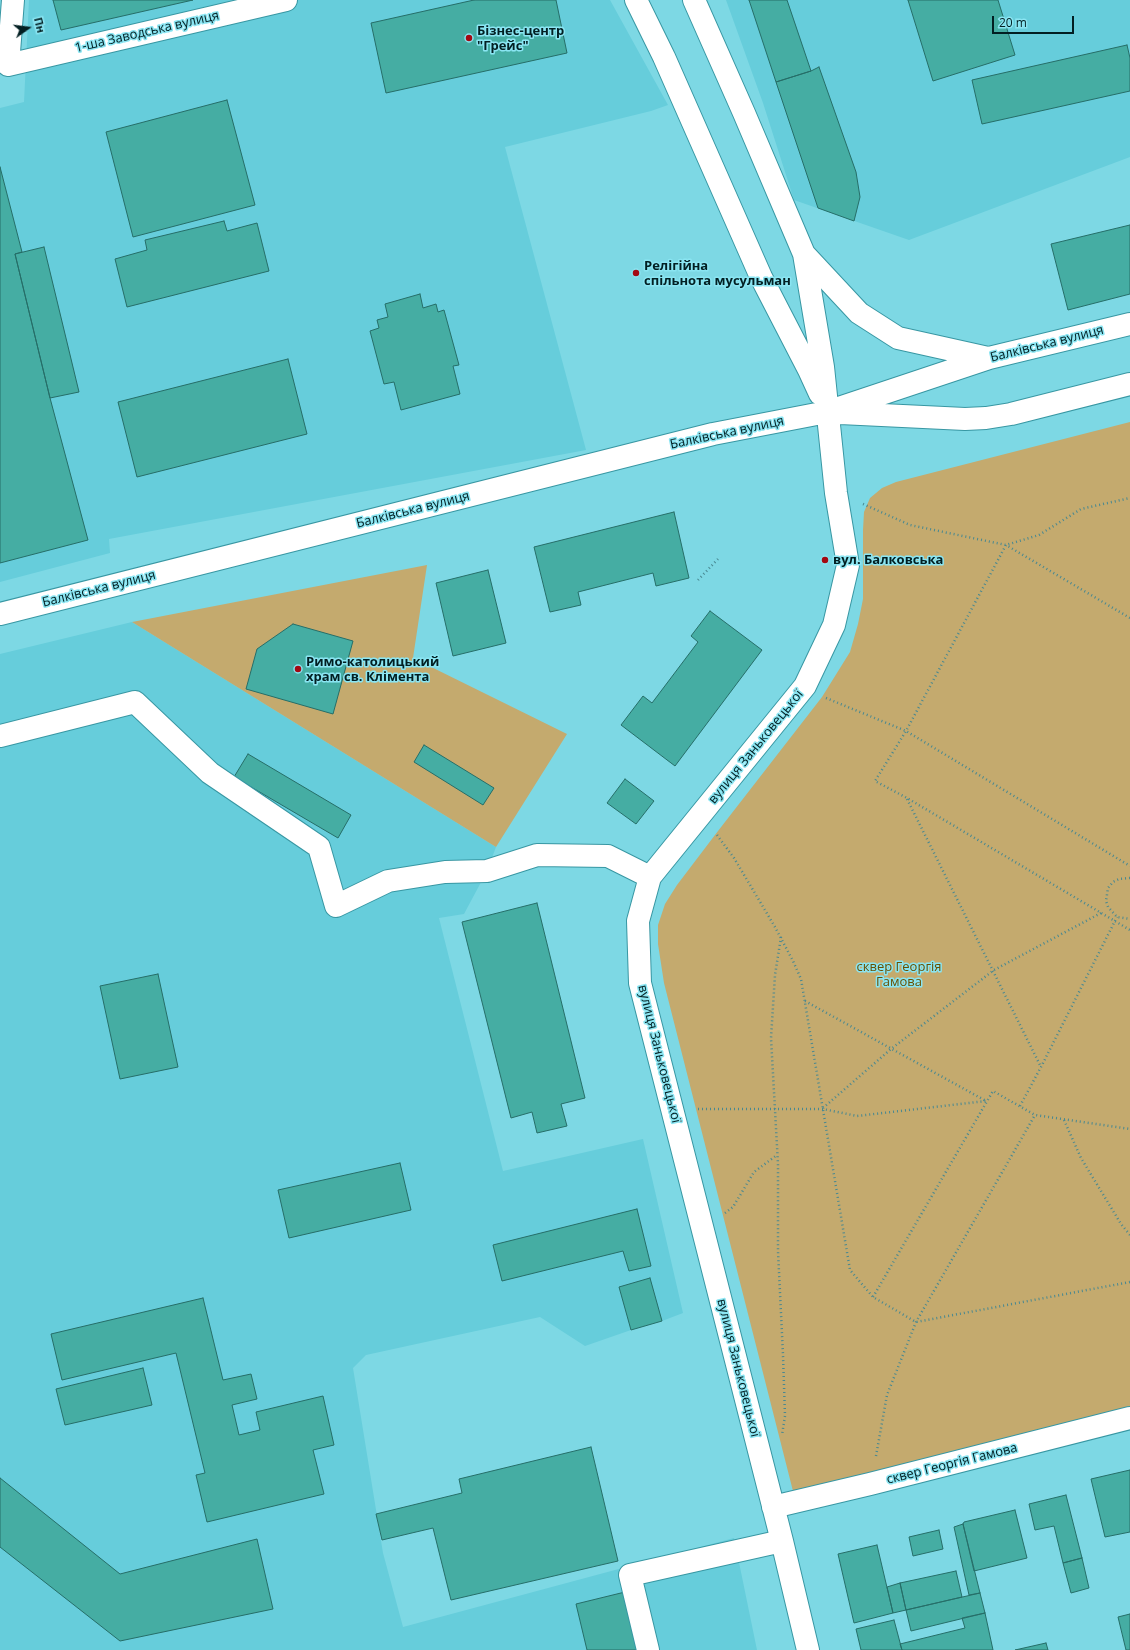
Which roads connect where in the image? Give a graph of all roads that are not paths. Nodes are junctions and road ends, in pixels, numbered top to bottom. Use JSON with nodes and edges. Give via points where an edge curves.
{"nodes":[{"id":1,"x":13,"y":0,"type":"edge"},
{"id":2,"x":286,"y":0,"type":"edge"},
{"id":3,"x":636,"y":0,"type":"edge"},
{"id":4,"x":694,"y":0,"type":"edge"},
{"id":5,"x":804,"y":254,"type":"junction"},
{"id":6,"x":1130,"y":324,"type":"edge"},
{"id":7,"x":988,"y":358,"type":"junction"},
{"id":8,"x":1130,"y":384,"type":"edge"},
{"id":9,"x":827,"y":412,"type":"junction"},
{"id":10,"x":0,"y":614,"type":"edge"},
{"id":11,"x":0,"y":736,"type":"edge"},
{"id":12,"x":650,"y":877,"type":"junction"},
{"id":13,"x":1130,"y":1418,"type":"edge"},
{"id":14,"x":773,"y":1507,"type":"junction"},
{"id":15,"x":782,"y":1540,"type":"junction"},
{"id":16,"x":648,"y":1650,"type":"edge"},
{"id":17,"x":808,"y":1650,"type":"edge"}],
"edges":[{"from":1,"to":2,"type":"street","name":"1-ша Заводська вулиця","via":[[8,65]]},
{"from":3,"to":9,"type":"street","via":[[664,57],[761,277],[809,370]]},
{"from":4,"to":5,"type":"street"},
{"from":5,"to":7,"type":"street","via":[[858,313],[898,338]]},
{"from":5,"to":9,"type":"street","name":"вулиця Заньковецької","via":[[823,367]]},
{"from":6,"to":7,"type":"street","name":"Балківська вулиця"},
{"from":7,"to":9,"type":"street","name":"Балківська вулиця"},
{"from":8,"to":9,"type":"street","name":"Балківська вулиця","via":[[986,418]]},
{"from":9,"to":10,"type":"street","name":"Балківська вулиця","via":[[713,434]]},
{"from":9,"to":12,"type":"street","name":"вулиця Заньковецької","via":[[848,565],[834,625],[805,686]]},
{"from":11,"to":12,"type":"street","via":[[135,702],[210,773],[319,847],[336,906],[388,881],[445,872],[488,871],[537,855],[608,856]]},
{"from":12,"to":14,"type":"street","name":"вулиця Заньковецької","via":[[638,921],[640,983]]},
{"from":13,"to":14,"type":"street","name":"сквер Георгія Гамова"},
{"from":14,"to":15,"type":"street","name":"вулиця Заньковецької"},
{"from":15,"to":16,"type":"street","via":[[630,1576]]},
{"from":15,"to":17,"type":"street","name":"вулиця Заньковецької"}]}
